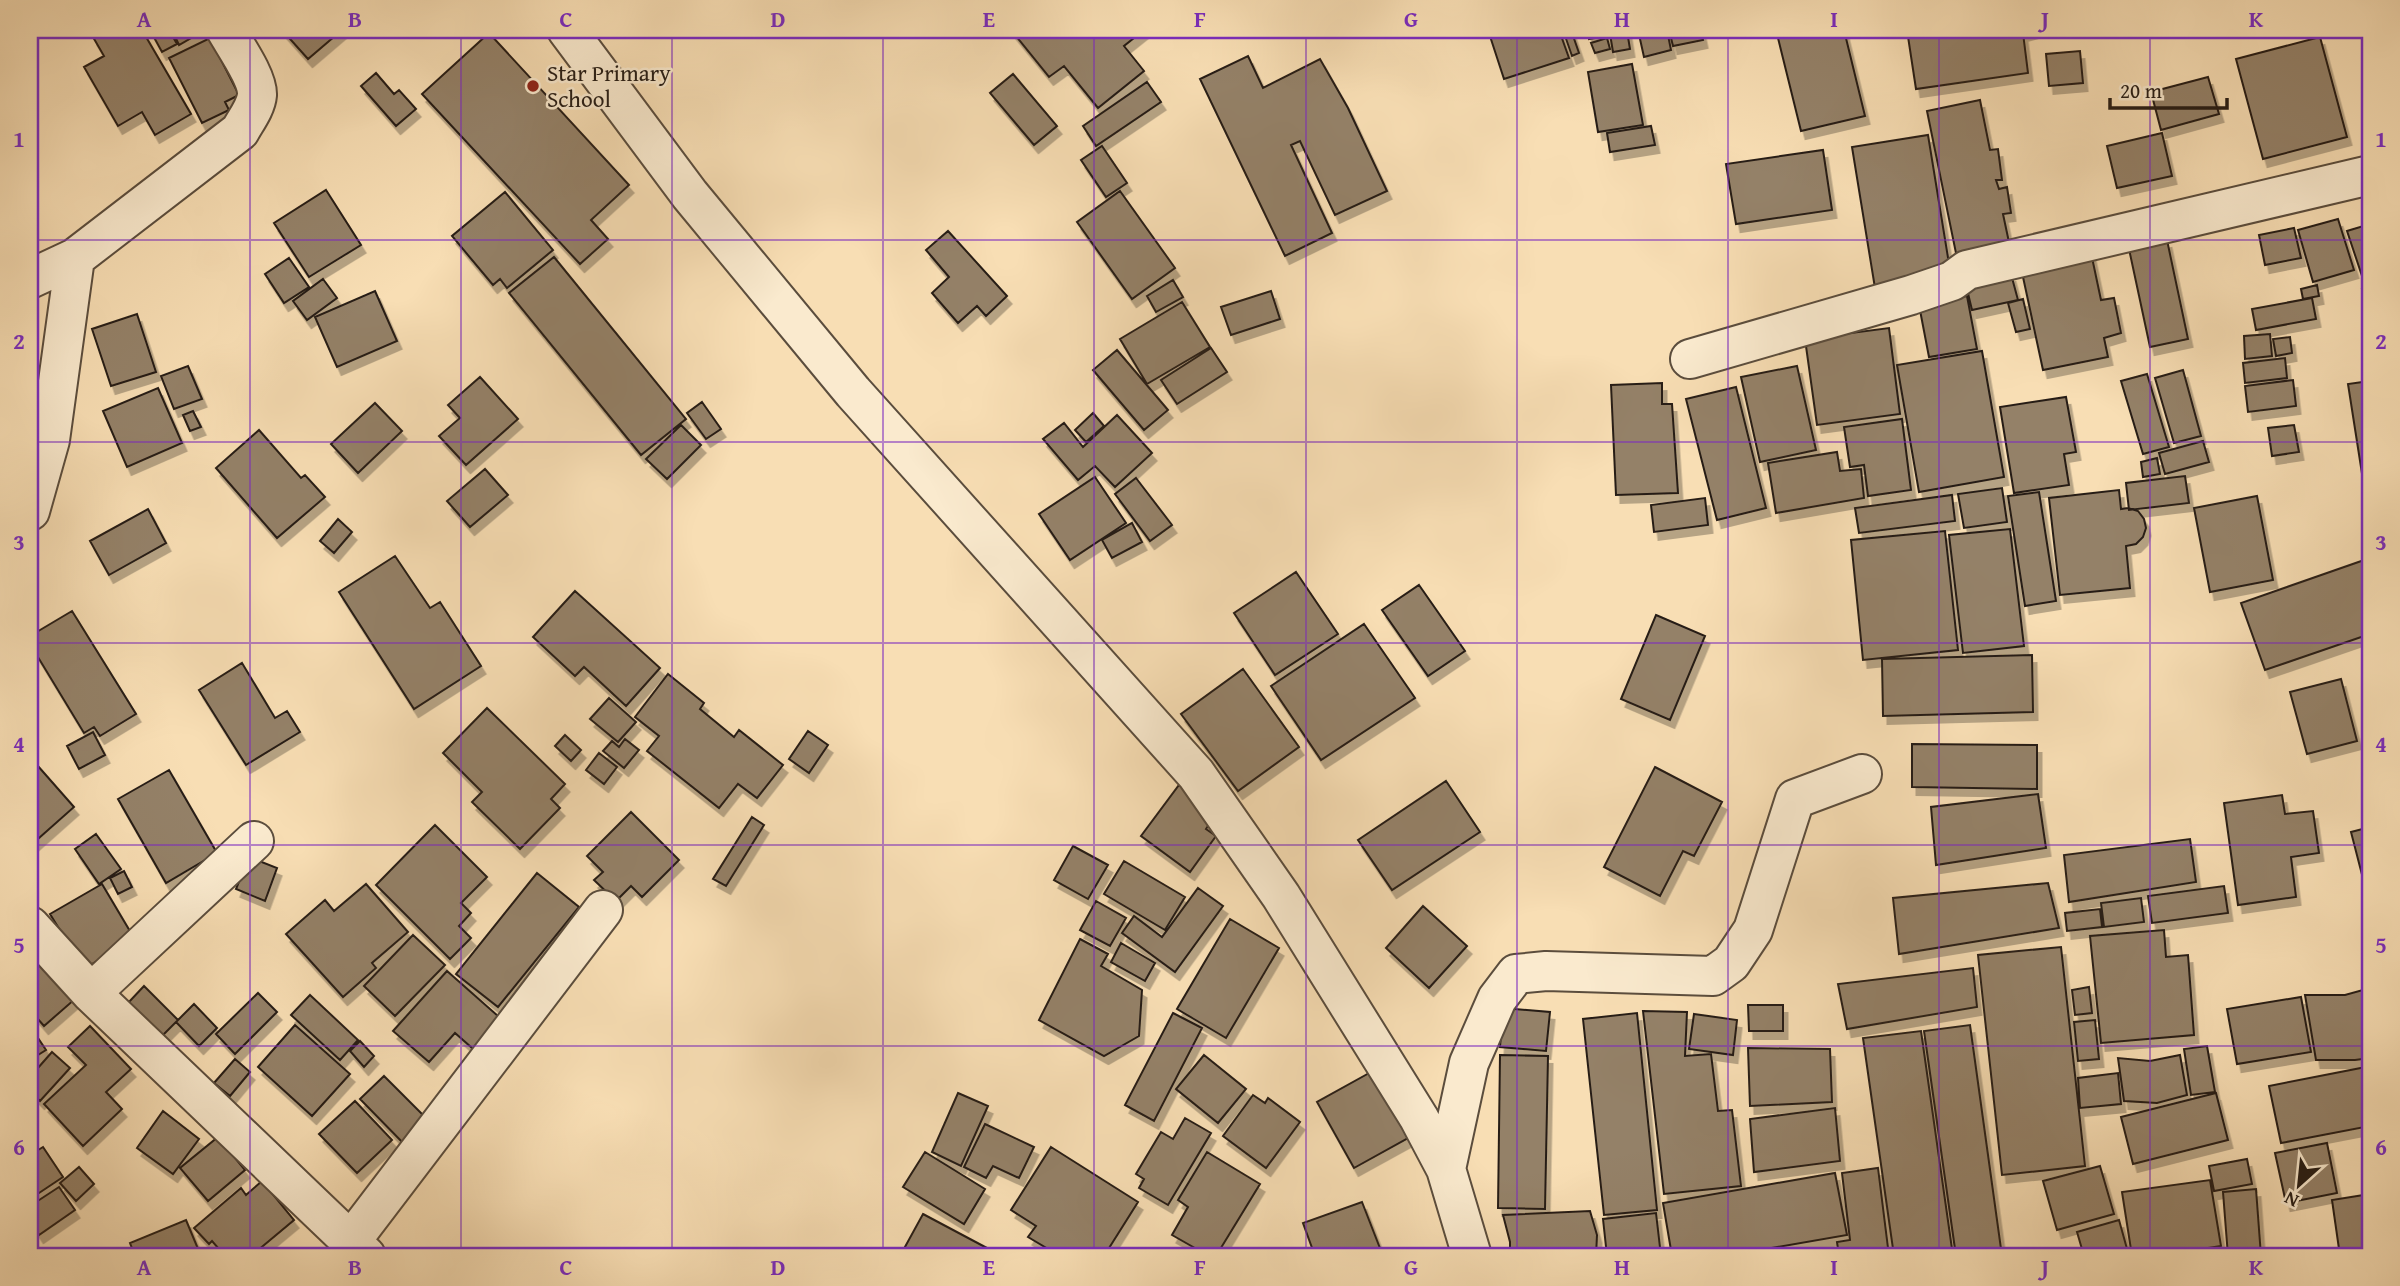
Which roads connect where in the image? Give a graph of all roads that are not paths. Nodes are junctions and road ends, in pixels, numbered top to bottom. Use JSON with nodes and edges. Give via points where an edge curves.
{"nodes":[{"id":1,"x":226,"y":30,"type":"edge"},
{"id":2,"x":567,"y":30,"type":"edge"},
{"id":3,"x":2370,"y":175,"type":"edge"},
{"id":4,"x":75,"y":258,"type":"junction"},
{"id":5,"x":30,"y":279,"type":"edge"},
{"id":6,"x":1690,"y":359,"type":"dead end"},
{"id":7,"x":30,"y":511,"type":"edge"},
{"id":8,"x":1862,"y":774,"type":"dead end"},
{"id":9,"x":254,"y":841,"type":"dead end"},
{"id":10,"x":603,"y":910,"type":"dead end"},
{"id":11,"x":30,"y":926,"type":"edge"},
{"id":12,"x":91,"y":993,"type":"junction"},
{"id":13,"x":1446,"y":1169,"type":"junction"},
{"id":14,"x":358,"y":1249,"type":"edge"},
{"id":15,"x":1472,"y":1256,"type":"edge"}],
"edges":[{"from":1,"to":4,"type":"street","via":[[257,94],[240,131]]},
{"from":2,"to":13,"type":"street","via":[[690,195],[853,392],[1196,774],[1281,896]]},
{"from":3,"to":6,"type":"street","via":[[1967,271],[1910,295]]},
{"from":4,"to":5,"type":"street"},
{"from":4,"to":7,"type":"street","via":[[50,440]]},
{"from":8,"to":13,"type":"street","via":[[1795,799],[1754,930],[1731,963],[1713,976],[1516,974],[1497,999],[1468,1063]]},
{"from":9,"to":12,"type":"street"},
{"from":10,"to":14,"type":"street"},
{"from":11,"to":12,"type":"street"},
{"from":12,"to":14,"type":"street"},
{"from":13,"to":15,"type":"street"}]}
